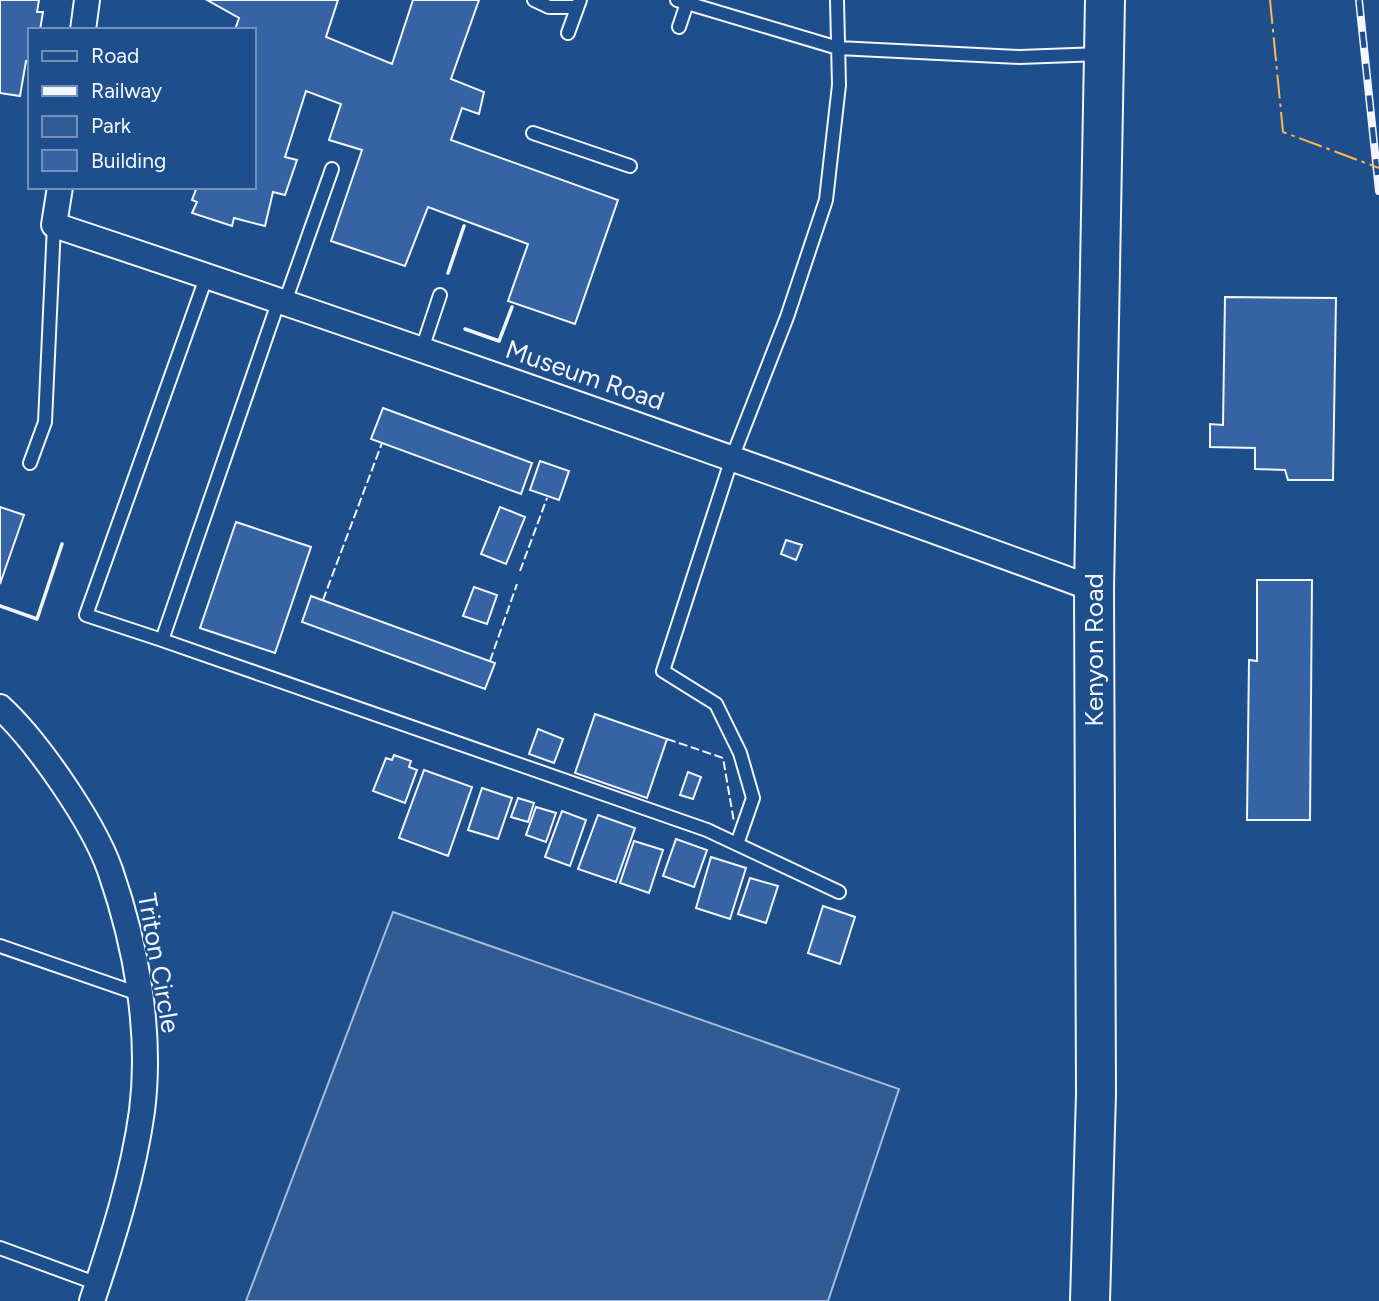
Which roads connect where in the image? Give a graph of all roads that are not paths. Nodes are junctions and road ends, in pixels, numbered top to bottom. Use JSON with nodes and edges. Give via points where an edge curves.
{"nodes":[{"id":1,"x":87,"y":0,"type":"edge"},
{"id":2,"x":534,"y":0,"type":"edge"},
{"id":3,"x":837,"y":0,"type":"edge"},
{"id":4,"x":1105,"y":0,"type":"edge"},
{"id":5,"x":684,"y":1,"type":"edge"},
{"id":6,"x":578,"y":4,"type":"edge"},
{"id":7,"x":679,"y":27,"type":"dead end"},
{"id":8,"x":83,"y":28,"type":"edge"},
{"id":9,"x":568,"y":33,"type":"dead end"},
{"id":10,"x":838,"y":48,"type":"junction"},
{"id":11,"x":1104,"y":53,"type":"junction"},
{"id":12,"x":533,"y":132,"type":"dead end"},
{"id":13,"x":630,"y":166,"type":"dead end"},
{"id":14,"x":332,"y":169,"type":"dead end"},
{"id":15,"x":60,"y":189,"type":"edge"},
{"id":16,"x":54,"y":225,"type":"junction"},
{"id":17,"x":207,"y":275,"type":"junction"},
{"id":18,"x":440,"y":296,"type":"dead end"},
{"id":19,"x":282,"y":301,"type":"junction"},
{"id":20,"x":422,"y":349,"type":"junction"},
{"id":21,"x":732,"y":458,"type":"junction"},
{"id":22,"x":30,"y":463,"type":"dead end"},
{"id":23,"x":1094,"y":589,"type":"junction"},
{"id":24,"x":162,"y":640,"type":"junction"},
{"id":25,"x":0,"y":707,"type":"edge"},
{"id":26,"x":737,"y":844,"type":"junction"},
{"id":27,"x":839,"y":892,"type":"dead end"},
{"id":28,"x":0,"y":946,"type":"edge"},
{"id":29,"x":139,"y":994,"type":"junction"},
{"id":30,"x":0,"y":1248,"type":"edge"},
{"id":31,"x":95,"y":1293,"type":"edge"},
{"id":32,"x":1090,"y":1301,"type":"edge"}],
"edges":[{"from":1,"to":8,"type":"street"},
{"from":2,"to":6,"type":"lane","via":[[549,7]]},
{"from":3,"to":10,"type":"lane"},
{"from":4,"to":11,"type":"main road","name":"Kenyon Road"},
{"from":5,"to":7,"type":"lane"},
{"from":5,"to":10,"type":"lane"},
{"from":6,"to":9,"type":"lane"},
{"from":10,"to":11,"type":"lane","via":[[1020,57]]},
{"from":10,"to":21,"type":"lane","via":[[839,85],[826,200]]},
{"from":11,"to":23,"type":"main road","name":"Kenyon Road"},
{"from":12,"to":13,"type":"lane"},
{"from":14,"to":19,"type":"lane"},
{"from":15,"to":16,"type":"street"},
{"from":16,"to":17,"type":"street","name":"Museum Road"},
{"from":16,"to":22,"type":"lane","via":[[45,422]]},
{"from":17,"to":19,"type":"street","name":"Museum Road"},
{"from":17,"to":24,"type":"lane","via":[[86,615]]},
{"from":18,"to":20,"type":"lane"},
{"from":19,"to":20,"type":"street","name":"Museum Road"},
{"from":19,"to":24,"type":"lane"},
{"from":20,"to":21,"type":"street","name":"Museum Road"},
{"from":21,"to":23,"type":"street","name":"Museum Road"},
{"from":21,"to":26,"type":"lane","via":[[663,671],[716,705],[740,753],[753,798]]},
{"from":23,"to":32,"type":"main road","name":"Kenyon Road","via":[[1096,1094]]},
{"from":24,"to":26,"type":"lane"},
{"from":25,"to":29,"type":"street","name":"Triton Circle","via":[[47,762],[80,811],[109,867]]},
{"from":26,"to":27,"type":"lane"},
{"from":28,"to":29,"type":"lane"},
{"from":29,"to":31,"type":"street","name":"Triton Circle","via":[[145,1042],[142,1108],[133,1166]]},
{"from":30,"to":31,"type":"lane"}]}
